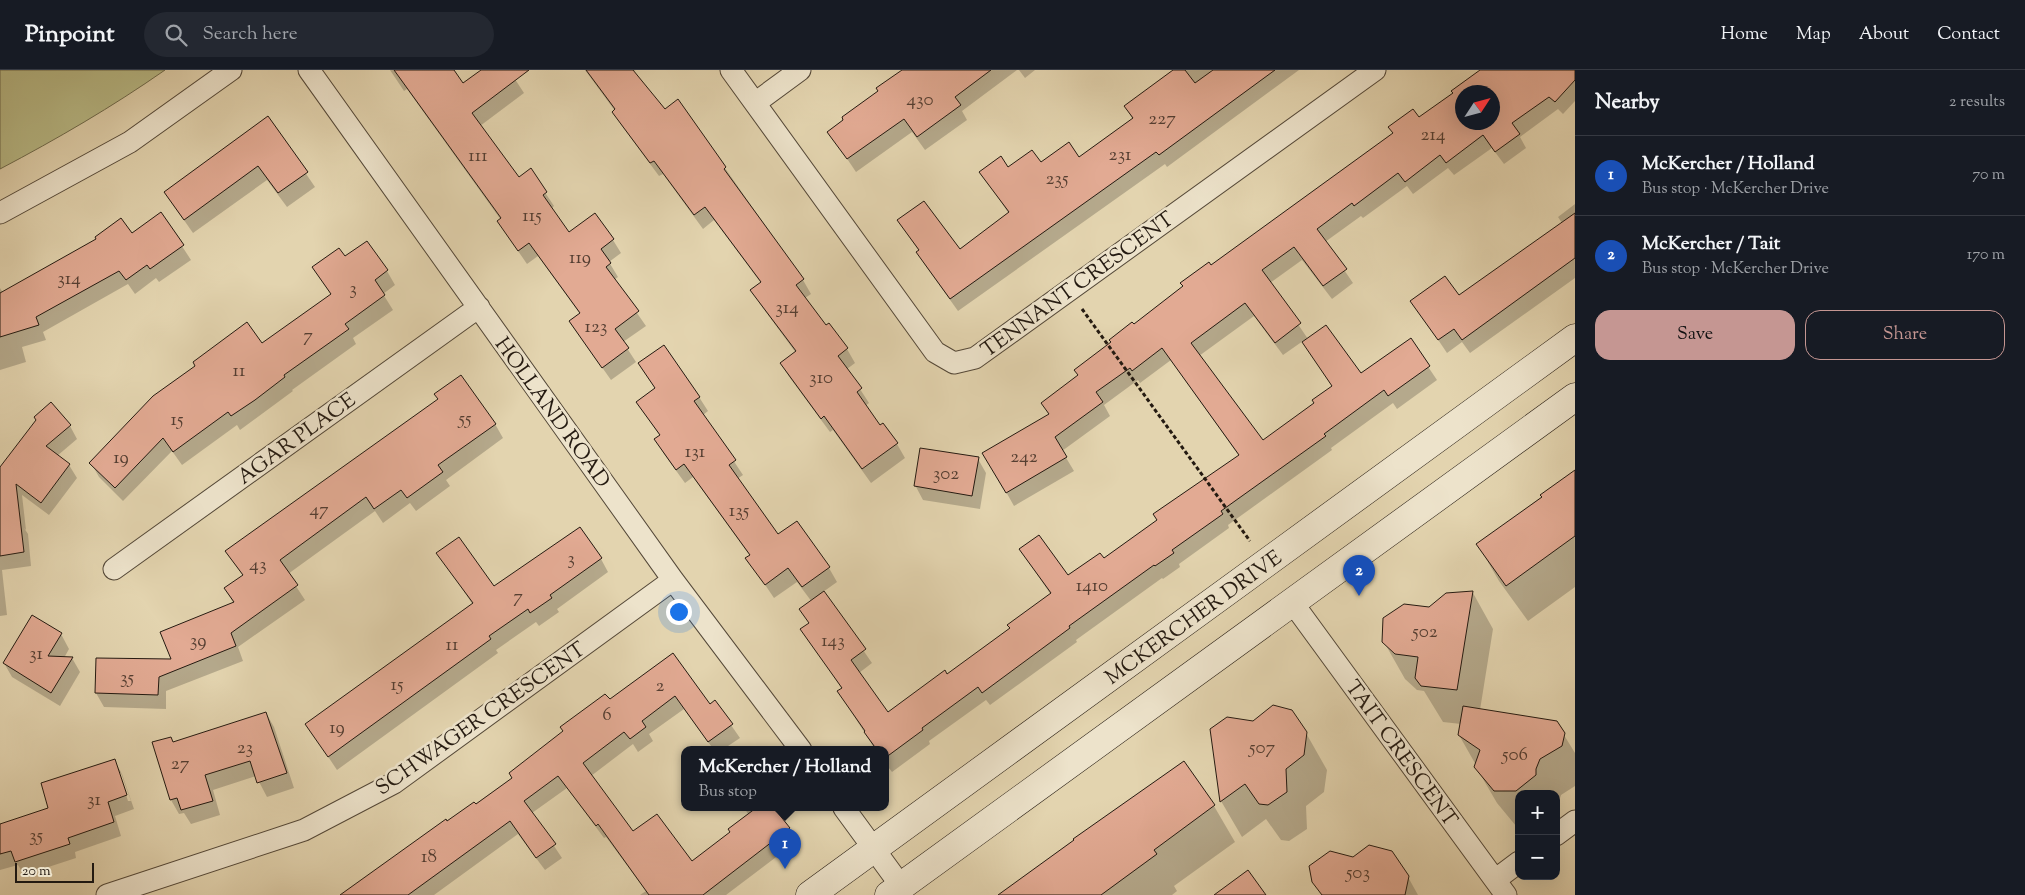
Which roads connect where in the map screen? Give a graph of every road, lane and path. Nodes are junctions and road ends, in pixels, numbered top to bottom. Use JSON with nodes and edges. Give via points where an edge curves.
{"nodes":[{"id":1,"x":231,"y":70,"type":"edge"},
{"id":2,"x":309,"y":70,"type":"edge"},
{"id":3,"x":731,"y":70,"type":"edge"},
{"id":4,"x":800,"y":70,"type":"edge"},
{"id":5,"x":1375,"y":70,"type":"edge"},
{"id":6,"x":755,"y":103,"type":"junction"},
{"id":7,"x":0,"y":213,"type":"edge"},
{"id":8,"x":479,"y":307,"type":"junction"},
{"id":9,"x":1083,"y":310,"type":"dead end"},
{"id":10,"x":1575,"y":338,"type":"edge"},
{"id":11,"x":1575,"y":398,"type":"edge"},
{"id":12,"x":1249,"y":540,"type":"dead end"},
{"id":13,"x":114,"y":569,"type":"dead end"},
{"id":14,"x":673,"y":580,"type":"junction"},
{"id":15,"x":1292,"y":602,"type":"junction"},
{"id":16,"x":798,"y":746,"type":"edge"},
{"id":17,"x":846,"y":811,"type":"edge"},
{"id":18,"x":1575,"y":821,"type":"edge"},
{"id":19,"x":1560,"y":832,"type":"edge"},
{"id":20,"x":873,"y":849,"type":"junction"},
{"id":21,"x":1515,"y":867,"type":"edge"},
{"id":22,"x":1500,"y":887,"type":"edge"},
{"id":23,"x":895,"y":891,"type":"edge"},
{"id":24,"x":107,"y":895,"type":"edge"},
{"id":25,"x":810,"y":895,"type":"edge"}],
"edges":[{"from":1,"to":7,"type":"street","via":[[130,142]]},
{"from":2,"to":8,"type":"street","name":"HOLLAND ROAD"},
{"from":3,"to":6,"type":"street","name":"TENNANT CRESCENT"},
{"from":4,"to":6,"type":"street"},
{"from":5,"to":6,"type":"street","name":"TENNANT CRESCENT","via":[[975,358],[954,363],[935,352]]},
{"from":8,"to":13,"type":"street","name":"AGAR PLACE"},
{"from":8,"to":14,"type":"street","name":"HOLLAND ROAD"},
{"from":9,"to":12,"type":"path"},
{"from":10,"to":20,"type":"main road","name":"MCKERCHER DRIVE"},
{"from":11,"to":15,"type":"main road"},
{"from":14,"to":16,"type":"street","name":"HOLLAND ROAD"},
{"from":14,"to":24,"type":"street","name":"SCHWAGER CRESCENT","via":[[394,783],[304,830]]},
{"from":15,"to":22,"type":"street","name":"TAIT CRESCENT"},
{"from":15,"to":23,"type":"main road"},
{"from":17,"to":20,"type":"street"},
{"from":18,"to":19,"type":"street"},
{"from":20,"to":23,"type":"street"},
{"from":20,"to":25,"type":"main road","name":"MCKERCHER DRIVE"},
{"from":21,"to":22,"type":"street","name":"TAIT CRESCENT"}]}
